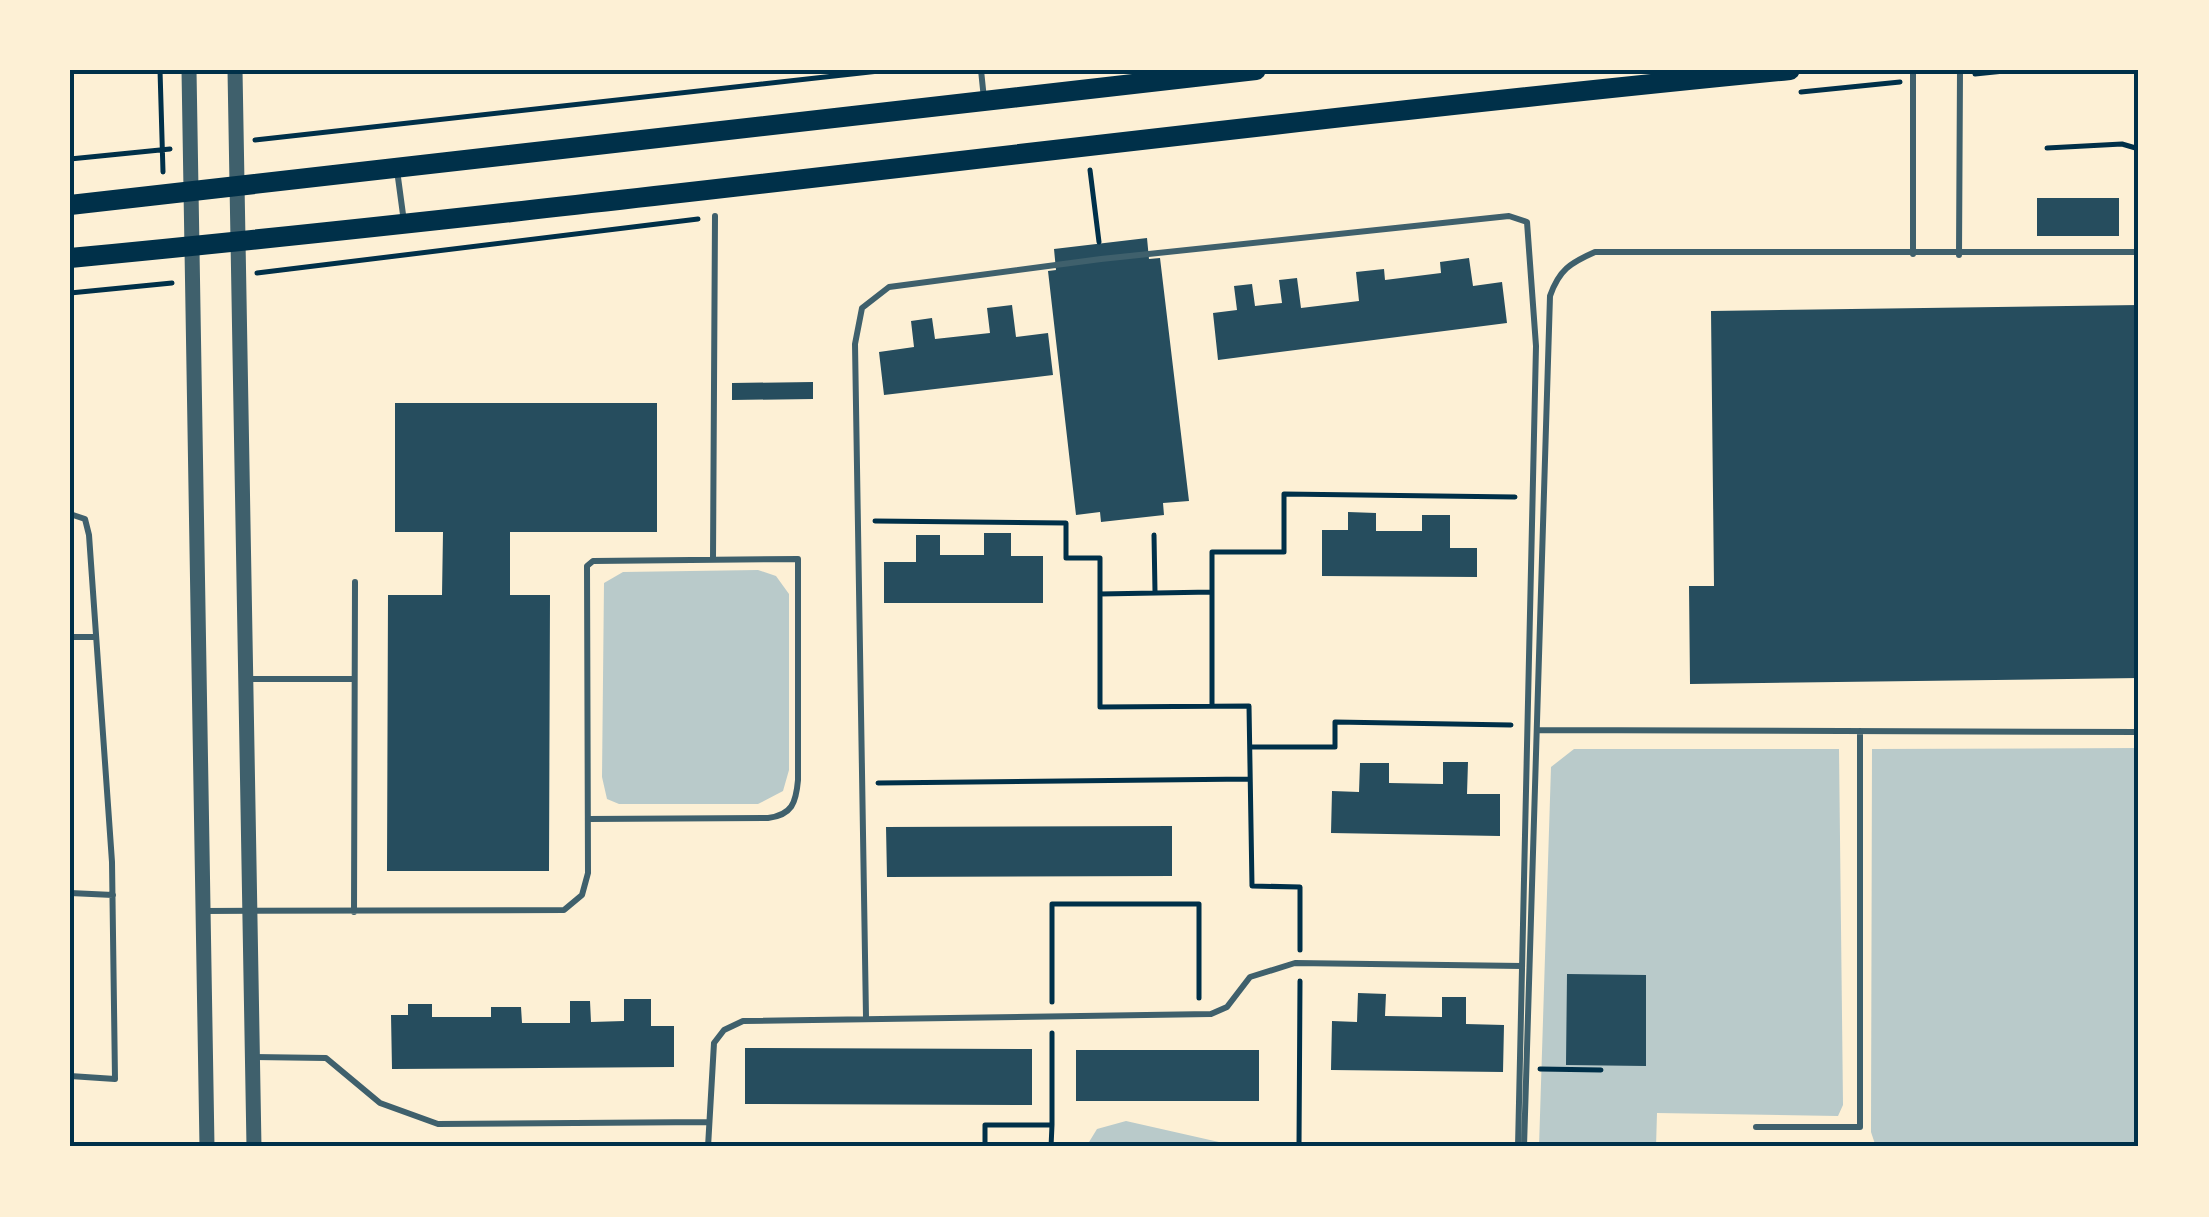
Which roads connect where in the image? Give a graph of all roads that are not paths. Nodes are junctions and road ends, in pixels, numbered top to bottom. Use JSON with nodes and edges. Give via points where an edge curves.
{"nodes":[{"id":1,"x":189,"y":70,"type":"edge"},
{"id":2,"x":236,"y":70,"type":"edge"},
{"id":3,"x":981,"y":70,"type":"edge"},
{"id":4,"x":1256,"y":70,"type":"edge"},
{"id":5,"x":1790,"y":70,"type":"edge"},
{"id":6,"x":1913,"y":70,"type":"edge"},
{"id":7,"x":1960,"y":70,"type":"edge"},
{"id":8,"x":1100,"y":79,"type":"edge"},
{"id":9,"x":984,"y":102,"type":"junction"},
{"id":10,"x":396,"y":169,"type":"junction"},
{"id":11,"x":237,"y":187,"type":"junction"},
{"id":12,"x":190,"y":192,"type":"junction"},
{"id":13,"x":70,"y":206,"type":"edge"},
{"id":14,"x":715,"y":216,"type":"dead end"},
{"id":15,"x":404,"y":224,"type":"junction"},
{"id":16,"x":238,"y":242,"type":"junction"},
{"id":17,"x":192,"y":246,"type":"junction"},
{"id":18,"x":2139,"y":252,"type":"edge"},
{"id":19,"x":1913,"y":254,"type":"junction"},
{"id":20,"x":1959,"y":254,"type":"junction"},
{"id":21,"x":70,"y":258,"type":"edge"},
{"id":22,"x":70,"y":514,"type":"edge"},
{"id":23,"x":713,"y":560,"type":"junction"},
{"id":24,"x":355,"y":582,"type":"dead end"},
{"id":25,"x":70,"y":637,"type":"edge"},
{"id":26,"x":96,"y":637,"type":"junction"},
{"id":27,"x":246,"y":679,"type":"junction"},
{"id":28,"x":355,"y":679,"type":"junction"},
{"id":29,"x":1537,"y":730,"type":"junction"},
{"id":30,"x":1860,"y":731,"type":"junction"},
{"id":31,"x":2139,"y":732,"type":"edge"},
{"id":32,"x":588,"y":818,"type":"junction"},
{"id":33,"x":70,"y":893,"type":"edge"},
{"id":34,"x":112,"y":895,"type":"junction"},
{"id":35,"x":203,"y":911,"type":"junction"},
{"id":36,"x":250,"y":911,"type":"junction"},
{"id":37,"x":354,"y":912,"type":"junction"},
{"id":38,"x":1522,"y":966,"type":"junction"},
{"id":39,"x":866,"y":1017,"type":"junction"},
{"id":40,"x":252,"y":1058,"type":"junction"},
{"id":41,"x":70,"y":1076,"type":"edge"},
{"id":42,"x":708,"y":1122,"type":"junction"},
{"id":43,"x":1756,"y":1127,"type":"dead end"},
{"id":44,"x":206,"y":1147,"type":"edge"},
{"id":45,"x":254,"y":1147,"type":"edge"},
{"id":46,"x":708,"y":1147,"type":"edge"},
{"id":47,"x":1521,"y":1147,"type":"edge"}],
"edges":[{"from":1,"to":12,"type":"street"},
{"from":2,"to":11,"type":"street"},
{"from":3,"to":9,"type":"lane"},
{"from":4,"to":8,"type":"main road"},
{"from":5,"to":15,"type":"main road","via":[[1406,107]]},
{"from":6,"to":19,"type":"lane"},
{"from":7,"to":20,"type":"lane"},
{"from":8,"to":9,"type":"main road"},
{"from":9,"to":10,"type":"main road"},
{"from":10,"to":11,"type":"main road"},
{"from":10,"to":15,"type":"lane"},
{"from":11,"to":12,"type":"main road"},
{"from":11,"to":16,"type":"street"},
{"from":12,"to":13,"type":"main road"},
{"from":12,"to":17,"type":"street"},
{"from":14,"to":23,"type":"lane"},
{"from":15,"to":16,"type":"main road"},
{"from":16,"to":17,"type":"main road"},
{"from":16,"to":27,"type":"street"},
{"from":17,"to":21,"type":"main road"},
{"from":17,"to":35,"type":"street"},
{"from":18,"to":20,"type":"lane"},
{"from":19,"to":20,"type":"lane"},
{"from":19,"to":29,"type":"lane","via":[[1595,252],[1566,265],[1550,296]]},
{"from":22,"to":26,"type":"lane","via":[[85,519],[89,535]]},
{"from":23,"to":32,"type":"lane","via":[[587,566]]},
{"from":23,"to":32,"type":"lane","via":[[798,560],[793,807],[768,818]]},
{"from":24,"to":28,"type":"lane"},
{"from":25,"to":26,"type":"lane"},
{"from":26,"to":34,"type":"lane"},
{"from":27,"to":28,"type":"lane"},
{"from":27,"to":36,"type":"street"},
{"from":28,"to":37,"type":"lane"},
{"from":29,"to":30,"type":"lane"},
{"from":29,"to":47,"type":"lane"},
{"from":30,"to":31,"type":"lane"},
{"from":30,"to":43,"type":"lane","via":[[1860,1127]]},
{"from":32,"to":37,"type":"lane","via":[[587,885],[564,910]]},
{"from":33,"to":34,"type":"lane"},
{"from":34,"to":41,"type":"lane","via":[[115,1078]]},
{"from":35,"to":36,"type":"lane"},
{"from":35,"to":44,"type":"street"},
{"from":36,"to":37,"type":"lane"},
{"from":36,"to":40,"type":"street"},
{"from":38,"to":39,"type":"lane","via":[[1300,963],[1250,977],[1227,1007],[1199,1014]]},
{"from":38,"to":39,"type":"lane","via":[[1536,346],[1527,222],[1509,216],[889,287],[862,308],[854,344]]},
{"from":38,"to":47,"type":"lane"},
{"from":39,"to":42,"type":"lane","via":[[766,1018],[724,1030],[710,1064]]},
{"from":40,"to":42,"type":"lane","via":[[326,1058],[380,1103],[438,1124]]},
{"from":40,"to":45,"type":"street"},
{"from":42,"to":46,"type":"lane"}]}
